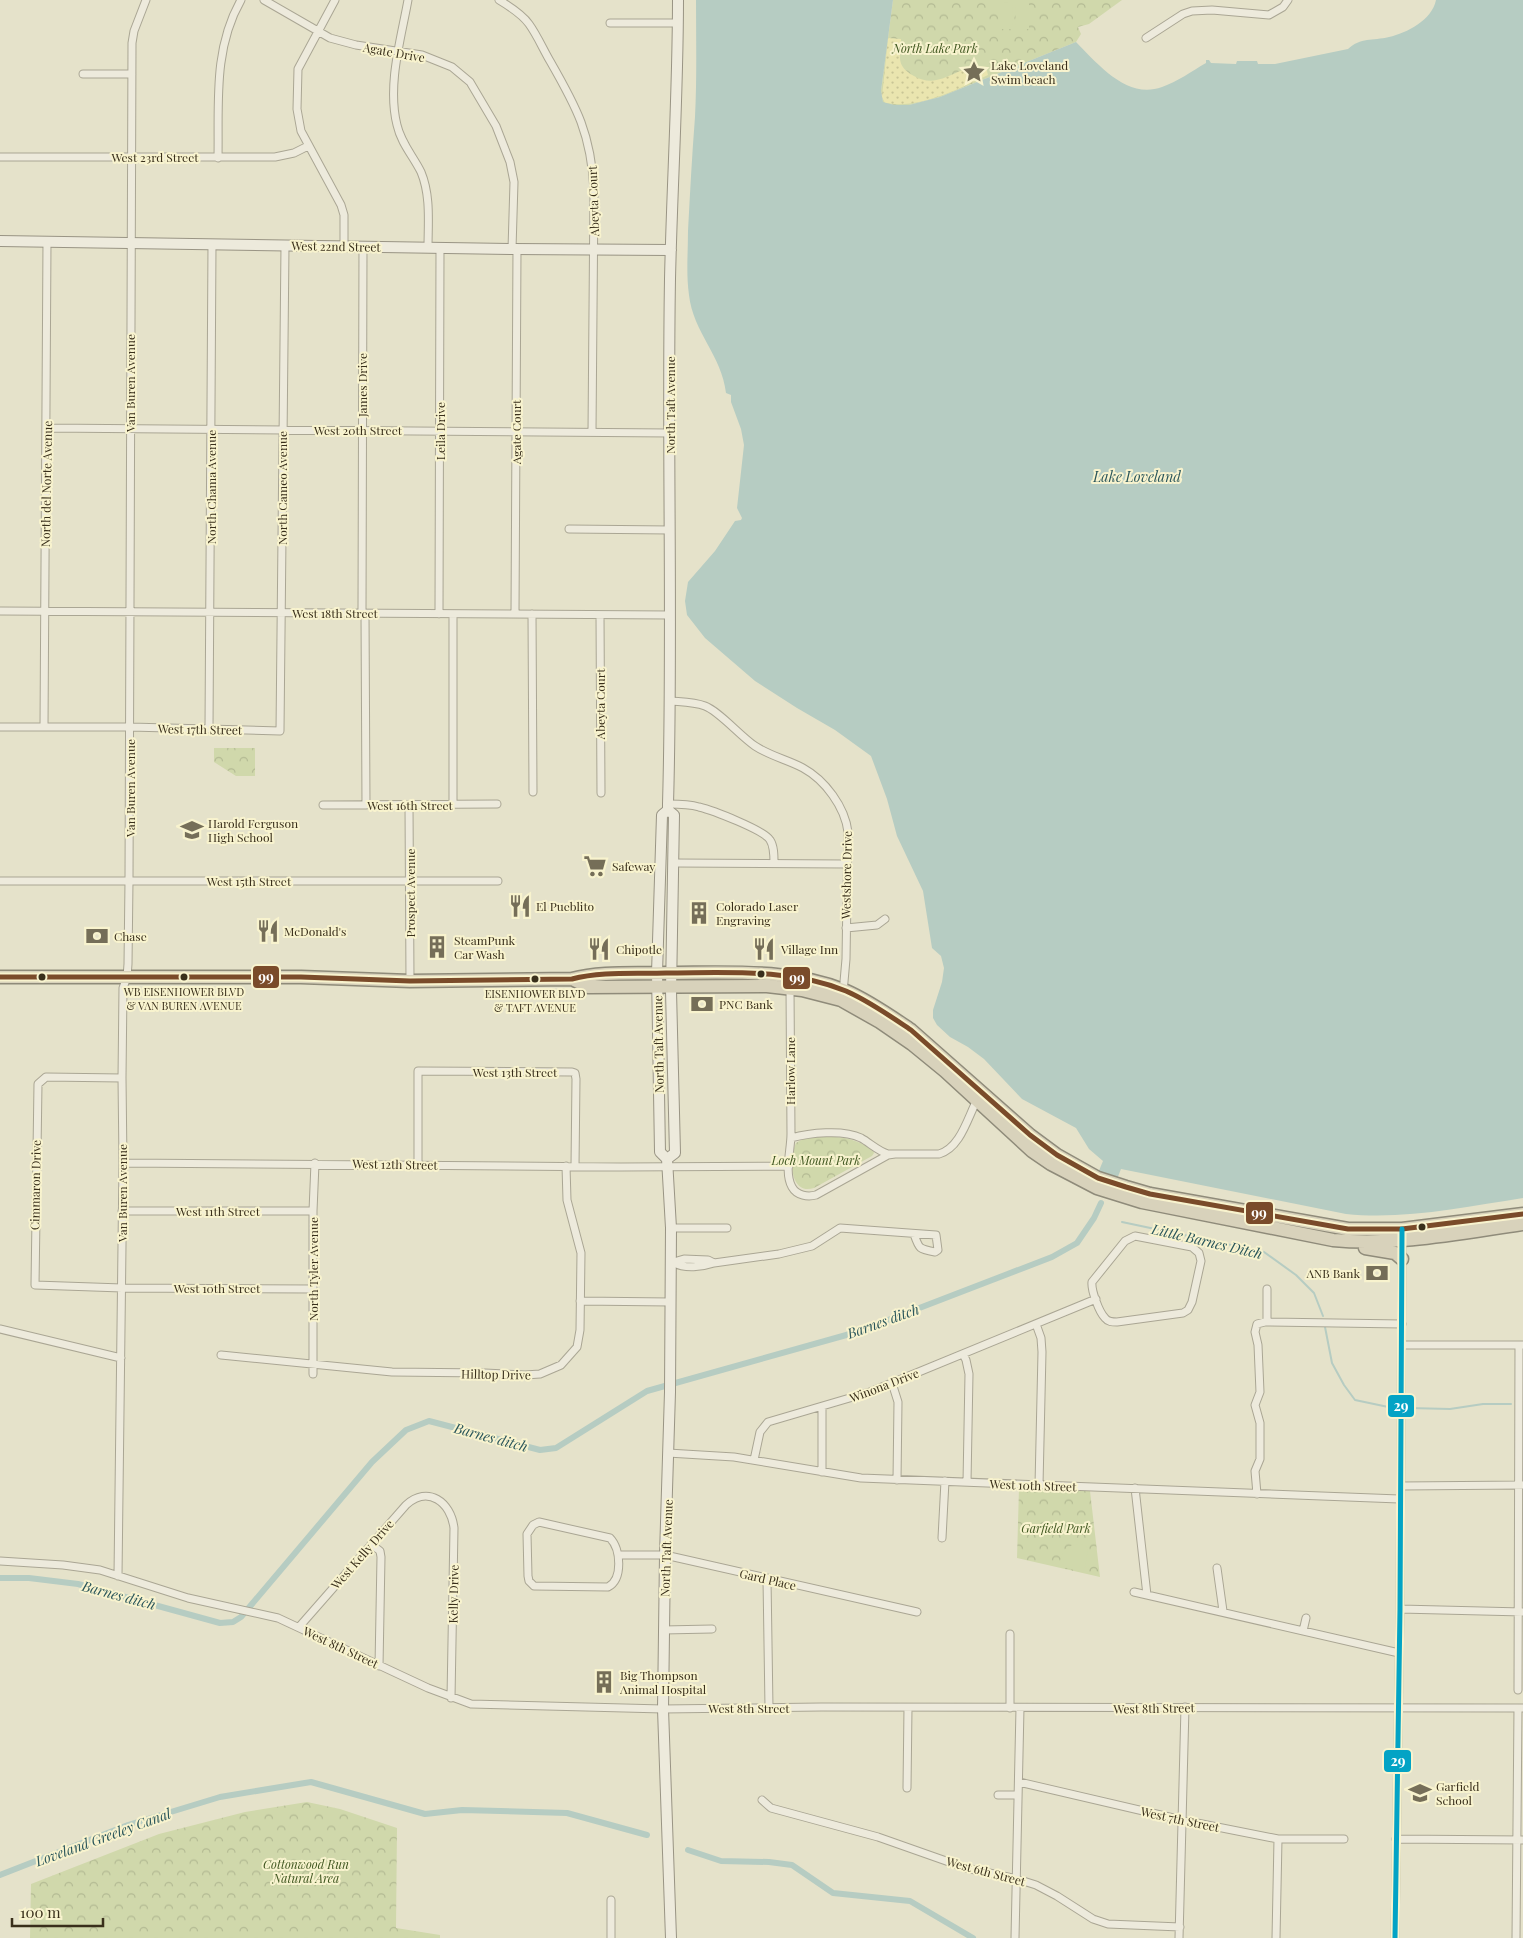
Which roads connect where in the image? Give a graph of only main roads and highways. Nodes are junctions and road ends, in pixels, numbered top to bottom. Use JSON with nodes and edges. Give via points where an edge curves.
{"nodes":[{"id":1,"x":678,"y":0,"type":"edge"},
{"id":2,"x":0,"y":241,"type":"edge"},
{"id":3,"x":672,"y":250,"type":"junction"},
{"id":4,"x":668,"y":807,"type":"junction"},
{"id":5,"x":0,"y":977,"type":"edge"},
{"id":6,"x":672,"y":979,"type":"junction"},
{"id":7,"x":657,"y":980,"type":"junction"},
{"id":8,"x":979,"y":1096,"type":"junction"},
{"id":9,"x":667,"y":1163,"type":"junction"},
{"id":10,"x":1523,"y":1214,"type":"edge"},
{"id":11,"x":1523,"y":1224,"type":"edge"},
{"id":12,"x":1402,"y":1235,"type":"junction"},
{"id":13,"x":1352,"y":1242,"type":"junction"},
{"id":14,"x":1402,"y":1259,"type":"road end"},
{"id":15,"x":671,"y":1938,"type":"edge"}],
"edges":[{"from":1,"to":3,"type":"main road","name":"North Taft Avenue"},
{"from":2,"to":3,"type":"main road","name":"West 22nd Street"},
{"from":3,"to":4,"type":"main road","name":"North Taft Avenue"},
{"from":4,"to":6,"type":"main road","name":"North Taft Avenue","via":[[674,815]]},
{"from":4,"to":7,"type":"main road","name":"North Taft Avenue","via":[[662,815]]},
{"from":5,"to":7,"type":"highway","via":[[572,980],[588,986]]},
{"from":6,"to":7,"type":"highway"},
{"from":6,"to":8,"type":"highway","via":[[745,985],[790,982],[875,1006],[911,1030]]},
{"from":6,"to":9,"type":"main road","name":"North Taft Avenue","via":[[675,1153]]},
{"from":7,"to":9,"type":"main road","name":"North Taft Avenue","via":[[660,1152]]},
{"from":8,"to":12,"type":"highway","via":[[1057,1155],[1098,1178],[1150,1194],[1348,1230]]},
{"from":8,"to":13,"type":"highway","via":[[1000,1123],[1032,1151],[1097,1188],[1142,1202]]},
{"from":9,"to":15,"type":"main road","name":"North Taft Avenue","via":[[672,1263],[663,1709]]},
{"from":10,"to":12,"type":"highway"},
{"from":11,"to":12,"type":"highway"},
{"from":12,"to":13,"type":"highway"},
{"from":13,"to":14,"type":"highway"}]}
